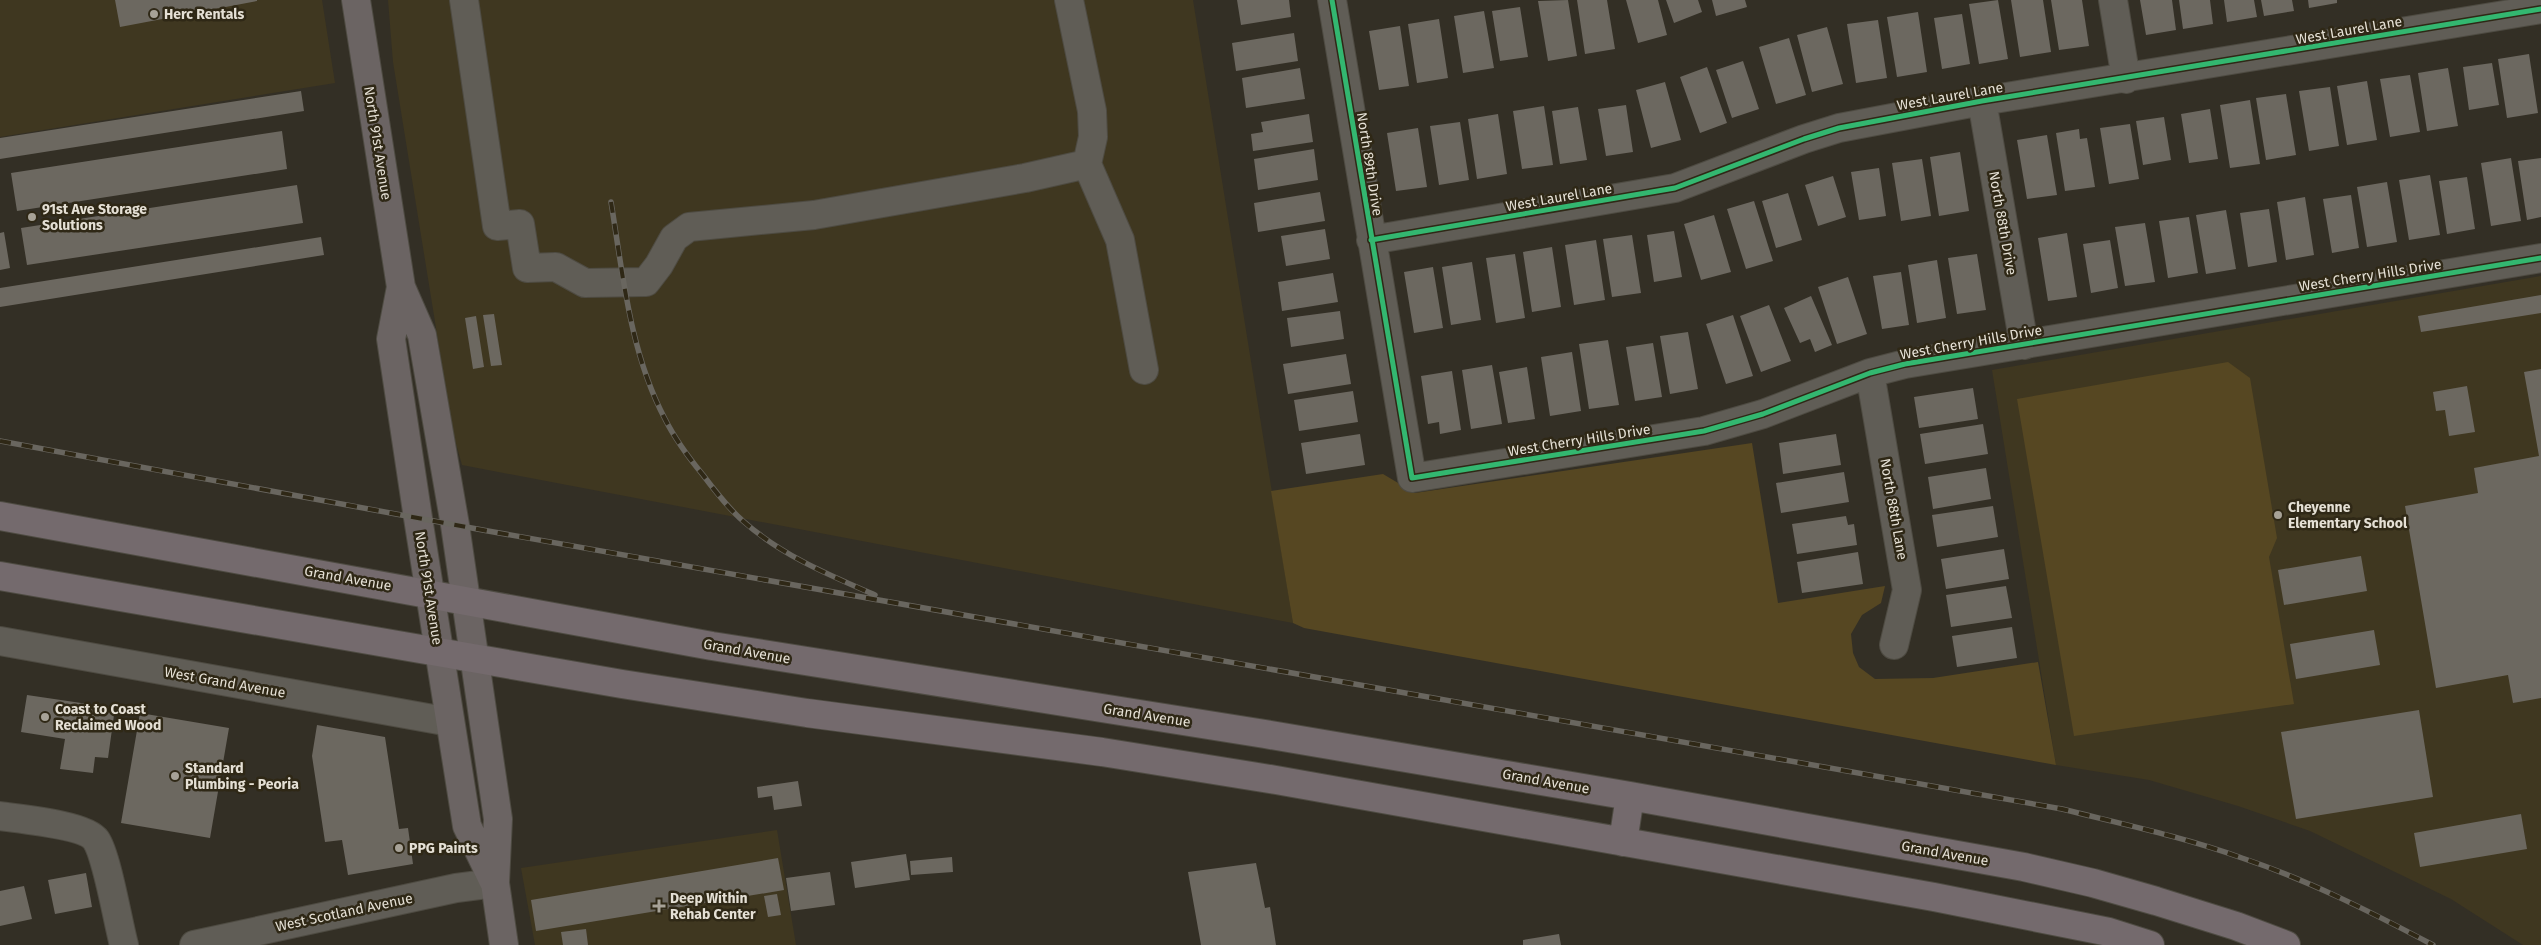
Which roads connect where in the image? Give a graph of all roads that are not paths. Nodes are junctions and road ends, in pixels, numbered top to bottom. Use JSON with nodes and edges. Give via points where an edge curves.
{"nodes":[{"id":1,"x":356,"y":0,"type":"edge"},
{"id":2,"x":464,"y":0,"type":"edge"},
{"id":3,"x":1070,"y":0,"type":"edge"},
{"id":4,"x":1332,"y":0,"type":"edge"},
{"id":5,"x":2113,"y":0,"type":"edge"},
{"id":6,"x":2541,"y":9,"type":"edge"},
{"id":7,"x":2126,"y":79,"type":"junction"},
{"id":8,"x":1982,"y":101,"type":"junction"},
{"id":9,"x":1087,"y":164,"type":"junction"},
{"id":10,"x":1371,"y":240,"type":"junction"},
{"id":11,"x":2541,"y":258,"type":"edge"},
{"id":12,"x":401,"y":287,"type":"junction"},
{"id":13,"x":2024,"y":344,"type":"junction"},
{"id":14,"x":1144,"y":370,"type":"dead end"},
{"id":15,"x":1870,"y":373,"type":"junction"},
{"id":16,"x":1412,"y":478,"type":"joint"},
{"id":17,"x":0,"y":516,"type":"edge"},
{"id":18,"x":0,"y":576,"type":"edge"},
{"id":19,"x":430,"y":593,"type":"junction"},
{"id":20,"x":466,"y":600,"type":"junction"},
{"id":21,"x":0,"y":642,"type":"edge"},
{"id":22,"x":1894,"y":645,"type":"dead end"},
{"id":23,"x":439,"y":652,"type":"junction"},
{"id":24,"x":475,"y":658,"type":"junction"},
{"id":25,"x":450,"y":722,"type":"junction"},
{"id":26,"x":1265,"y":734,"type":"junction"},
{"id":27,"x":1259,"y":777,"type":"junction"},
{"id":28,"x":1630,"y":796,"type":"junction"},
{"id":29,"x":0,"y":816,"type":"edge"},
{"id":30,"x":1623,"y":842,"type":"junction"},
{"id":31,"x":494,"y":883,"type":"junction"},
{"id":32,"x":124,"y":945,"type":"edge"},
{"id":33,"x":194,"y":945,"type":"edge"},
{"id":34,"x":504,"y":945,"type":"edge"},
{"id":35,"x":2150,"y":945,"type":"edge"},
{"id":36,"x":2286,"y":945,"type":"edge"}],
"edges":[{"from":1,"to":12,"type":"main road","name":"North 91st Avenue"},
{"from":2,"to":9,"type":"street","via":[[497,226],[520,224],[527,268],[556,267],[585,283],[646,282],[674,238],[690,227],[814,215],[1026,178]]},
{"from":3,"to":9,"type":"street","via":[[1092,111],[1093,137]]},
{"from":4,"to":10,"type":"street","name":"North 89th Drive"},
{"from":5,"to":7,"type":"street"},
{"from":6,"to":7,"type":"street","name":"West Laurel Lane"},
{"from":7,"to":8,"type":"street","name":"West Laurel Lane"},
{"from":8,"to":10,"type":"street","name":"West Laurel Lane","via":[[1839,128],[1675,188]]},
{"from":8,"to":13,"type":"street","name":"North 88th Drive"},
{"from":9,"to":14,"type":"street","via":[[1120,240]]},
{"from":10,"to":16,"type":"street","name":"North 89th Drive"},
{"from":11,"to":13,"type":"street","name":"West Cherry Hills Drive"},
{"from":12,"to":19,"type":"main road","name":"North 91st Avenue","via":[[391,339]]},
{"from":12,"to":20,"type":"main road","name":"North 91st Avenue","via":[[422,335]]},
{"from":13,"to":15,"type":"street","name":"West Cherry Hills Drive"},
{"from":15,"to":16,"type":"street","name":"West Cherry Hills Drive","via":[[1764,414],[1704,431]]},
{"from":15,"to":22,"type":"street","name":"North 88th Lane","via":[[1907,590]]},
{"from":17,"to":19,"type":"highway","name":"Grand Avenue"},
{"from":18,"to":23,"type":"highway"},
{"from":19,"to":20,"type":"highway","name":"Grand Avenue"},
{"from":19,"to":23,"type":"main road","name":"North 91st Avenue"},
{"from":20,"to":24,"type":"main road","name":"North 91st Avenue"},
{"from":20,"to":26,"type":"highway","name":"Grand Avenue","via":[[712,646]]},
{"from":21,"to":25,"type":"street","name":"West Grand Avenue"},
{"from":23,"to":24,"type":"highway"},
{"from":23,"to":25,"type":"main road","name":"North 91st Avenue"},
{"from":24,"to":27,"type":"highway","via":[[661,690]]},
{"from":24,"to":31,"type":"main road","name":"North 91st Avenue","via":[[498,819]]},
{"from":25,"to":31,"type":"main road","name":"North 91st Avenue","via":[[467,826]]},
{"from":26,"to":27,"type":"highway"},
{"from":26,"to":28,"type":"highway","name":"Grand Avenue"},
{"from":27,"to":30,"type":"highway"},
{"from":28,"to":30,"type":"highway"},
{"from":28,"to":36,"type":"highway","name":"Grand Avenue","via":[[2050,873],[2156,901]]},
{"from":29,"to":32,"type":"street","via":[[76,828],[96,839]]},
{"from":30,"to":35,"type":"highway","via":[[1934,897],[2109,932]]},
{"from":31,"to":33,"type":"street","name":"West Scotland Avenue","via":[[456,888]]},
{"from":31,"to":34,"type":"main road","name":"North 91st Avenue"}]}
